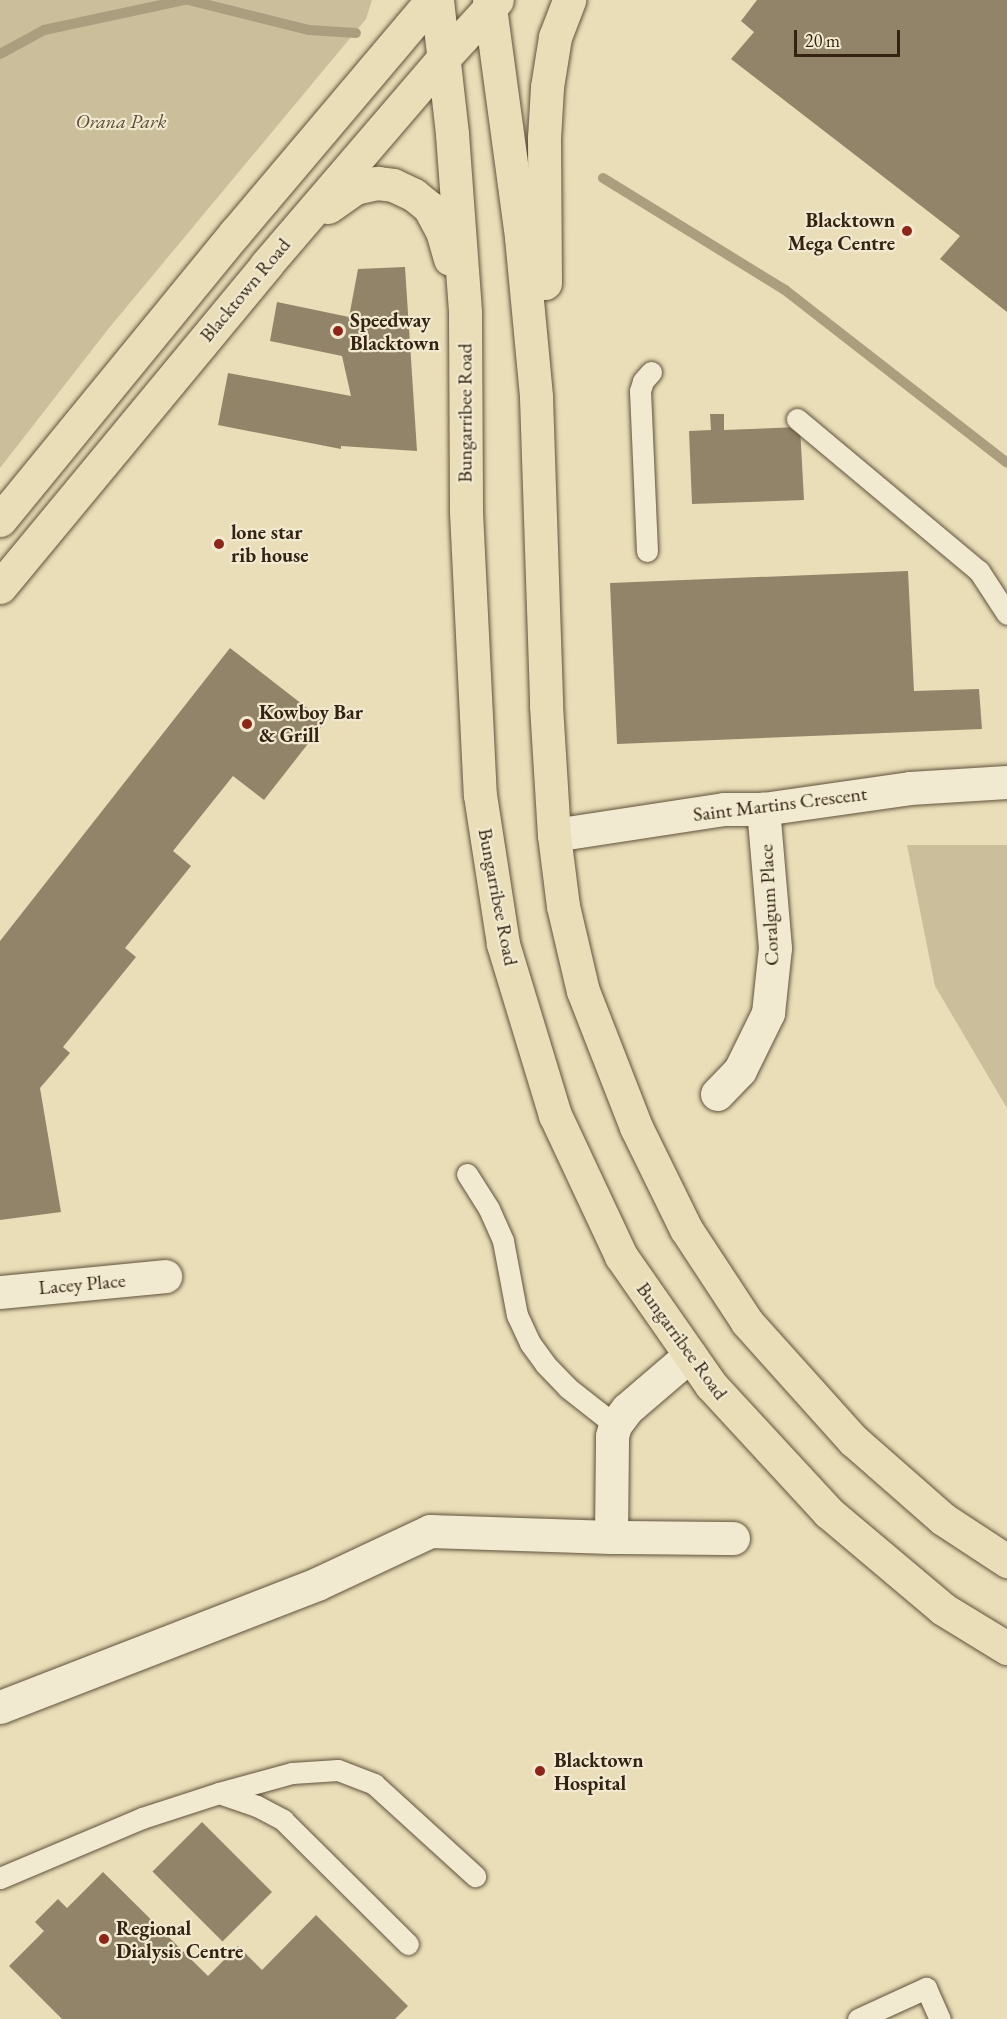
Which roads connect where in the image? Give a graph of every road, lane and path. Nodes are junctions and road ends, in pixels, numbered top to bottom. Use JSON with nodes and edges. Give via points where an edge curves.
{"nodes":[{"id":1,"x":432,"y":0,"type":"edge"},
{"id":2,"x":437,"y":0,"type":"edge"},
{"id":3,"x":569,"y":0,"type":"edge"},
{"id":4,"x":492,"y":3,"type":"edge"},
{"id":5,"x":442,"y":60,"type":"junction"},
{"id":6,"x":266,"y":264,"type":"junction"},
{"id":7,"x":465,"y":313,"type":"junction"},
{"id":8,"x":651,"y":372,"type":"dead end"},
{"id":9,"x":536,"y":397,"type":"junction"},
{"id":10,"x":796,"y":419,"type":"dead end"},
{"id":11,"x":0,"y":520,"type":"edge"},
{"id":12,"x":647,"y":551,"type":"dead end"},
{"id":13,"x":0,"y":587,"type":"edge"},
{"id":14,"x":1007,"y":614,"type":"edge"},
{"id":15,"x":1007,"y":782,"type":"edge"},
{"id":16,"x":763,"y":808,"type":"junction"},
{"id":17,"x":554,"y":834,"type":"junction"},
{"id":18,"x":717,"y":1094,"type":"dead end"},
{"id":19,"x":467,"y":1174,"type":"dead end"},
{"id":20,"x":165,"y":1276,"type":"dead end"},
{"id":21,"x":0,"y":1292,"type":"edge"},
{"id":22,"x":690,"y":1355,"type":"junction"},
{"id":23,"x":615,"y":1425,"type":"junction"},
{"id":24,"x":611,"y":1537,"type":"junction"},
{"id":25,"x":733,"y":1538,"type":"dead end"},
{"id":26,"x":1007,"y":1561,"type":"edge"},
{"id":27,"x":1007,"y":1648,"type":"edge"},
{"id":28,"x":0,"y":1707,"type":"edge"},
{"id":29,"x":219,"y":1793,"type":"junction"},
{"id":30,"x":475,"y":1876,"type":"dead end"},
{"id":31,"x":0,"y":1878,"type":"edge"},
{"id":32,"x":408,"y":1944,"type":"dead end"},
{"id":33,"x":858,"y":2019,"type":"edge"},
{"id":34,"x":940,"y":2019,"type":"edge"}],
"edges":[{"from":1,"to":11,"type":"main road"},
{"from":2,"to":5,"type":"main road","name":"Bungarribee Road"},
{"from":3,"to":9,"type":"main road","via":[[555,37],[547,87],[545,302]]},
{"from":4,"to":5,"type":"main road","name":"Blacktown Road"},
{"from":4,"to":9,"type":"main road"},
{"from":5,"to":6,"type":"main road","name":"Blacktown Road"},
{"from":5,"to":7,"type":"main road","name":"Bungarribee Road","via":[[452,134]]},
{"from":6,"to":7,"type":"main road","via":[[306,224],[355,188],[377,183],[393,185],[414,195],[434,215]]},
{"from":6,"to":13,"type":"main road","name":"Blacktown Road"},
{"from":7,"to":22,"type":"main road","name":"Bungarribee Road","via":[[466,512],[480,795],[503,944],[555,1115],[621,1256]]},
{"from":8,"to":12,"type":"lane","via":[[640,391]]},
{"from":9,"to":17,"type":"main road"},
{"from":10,"to":14,"type":"lane","via":[[979,571]]},
{"from":15,"to":16,"type":"street","name":"Saint Martins Crescent","via":[[910,788]]},
{"from":16,"to":17,"type":"street","name":"Saint Martins Crescent","via":[[724,809]]},
{"from":16,"to":18,"type":"street","name":"Coralgum Place","via":[[775,948],[768,1013],[740,1070]]},
{"from":17,"to":26,"type":"main road","via":[[563,906],[583,991],[636,1126],[686,1229],[747,1322],[853,1440],[944,1519]]},
{"from":19,"to":23,"type":"lane","via":[[503,1240],[517,1315],[530,1342],[568,1388]]},
{"from":20,"to":21,"type":"street","name":"Lacey Place"},
{"from":22,"to":23,"type":"street","via":[[627,1409]]},
{"from":22,"to":27,"type":"main road","name":"Bungarribee Road","via":[[711,1385],[828,1512],[943,1609]]},
{"from":23,"to":24,"type":"street"},
{"from":24,"to":25,"type":"street"},
{"from":24,"to":28,"type":"street","via":[[430,1531],[317,1584]]},
{"from":29,"to":30,"type":"lane","via":[[292,1773],[338,1770],[374,1784]]},
{"from":29,"to":31,"type":"lane","via":[[142,1818]]},
{"from":29,"to":32,"type":"lane","via":[[283,1820]]},
{"from":33,"to":34,"type":"lane","via":[[926,1988]]}]}
